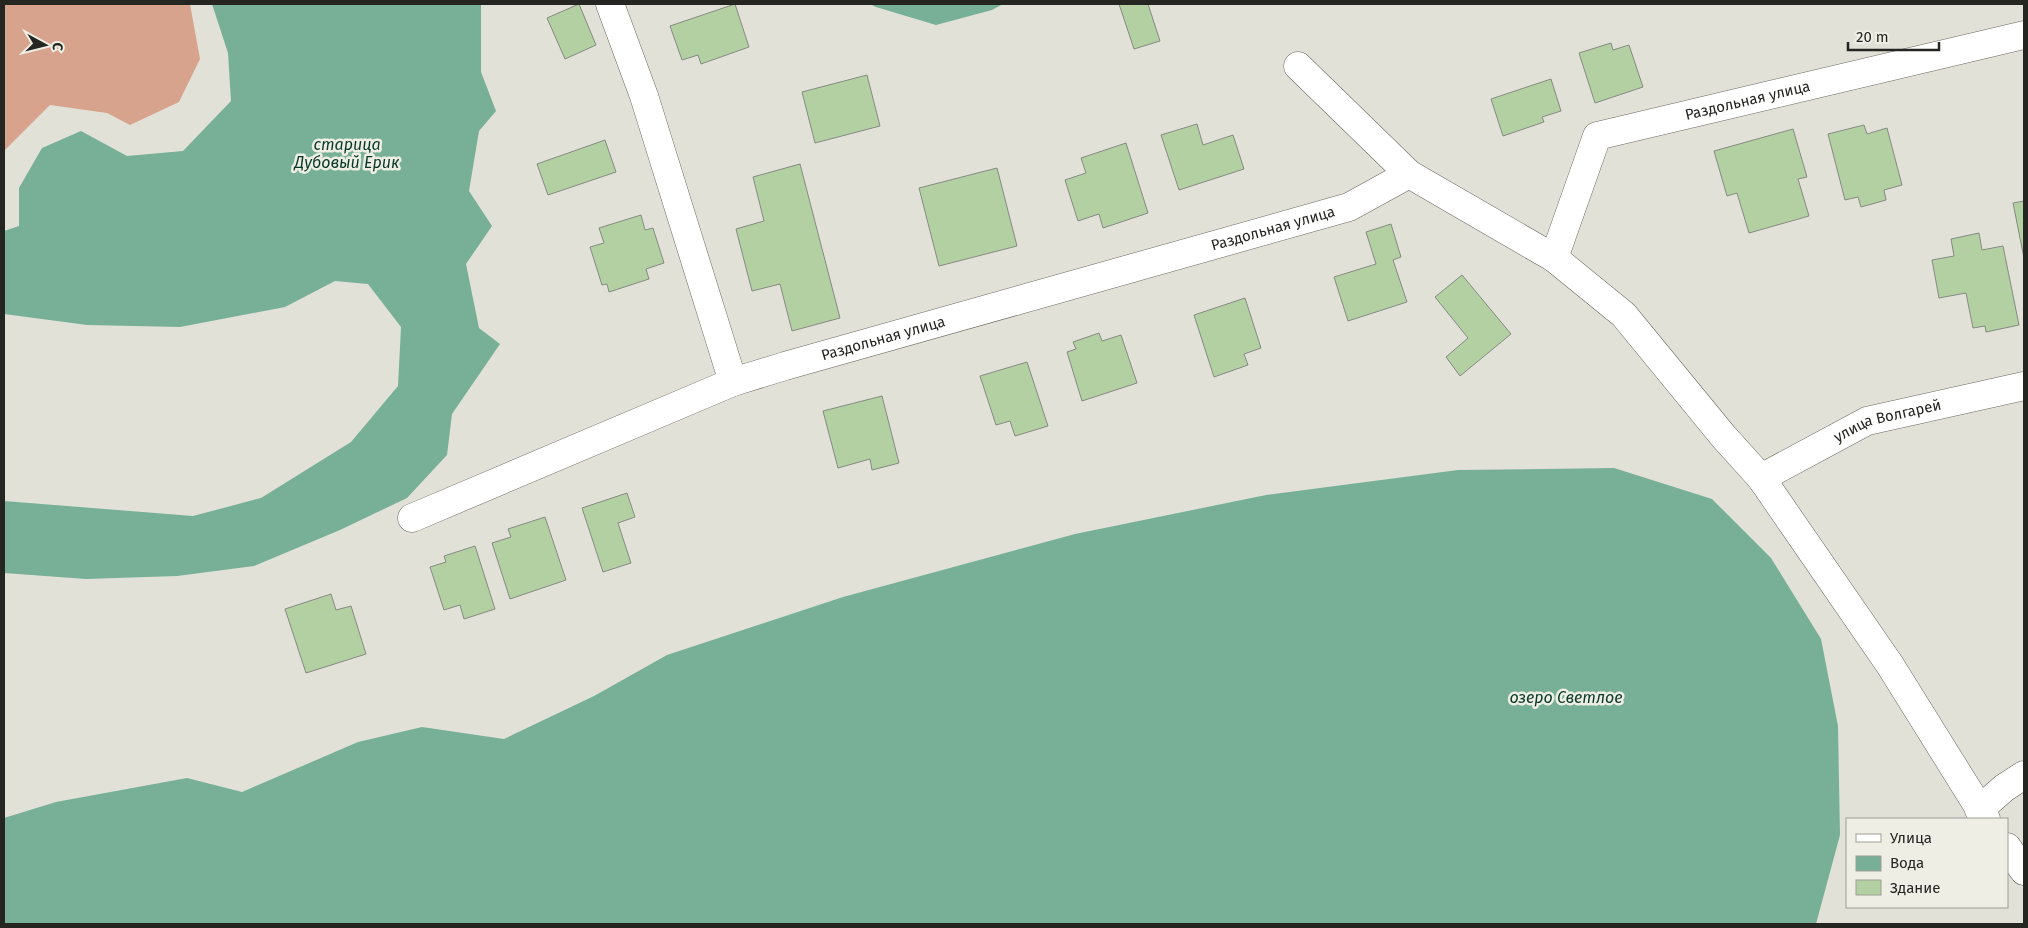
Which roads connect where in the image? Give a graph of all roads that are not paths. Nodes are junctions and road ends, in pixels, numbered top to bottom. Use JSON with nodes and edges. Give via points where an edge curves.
{"nodes":[{"id":1,"x":610,"y":4,"type":"edge"},
{"id":2,"x":2024,"y":35,"type":"edge"},
{"id":3,"x":1298,"y":66,"type":"dead end"},
{"id":4,"x":1410,"y":174,"type":"junction"},
{"id":5,"x":1554,"y":258,"type":"junction"},
{"id":6,"x":733,"y":382,"type":"junction"},
{"id":7,"x":2024,"y":386,"type":"edge"},
{"id":8,"x":1761,"y":478,"type":"junction"},
{"id":9,"x":412,"y":518,"type":"dead end"},
{"id":10,"x":2024,"y":775,"type":"edge"},
{"id":11,"x":1983,"y":814,"type":"edge"},
{"id":12,"x":2008,"y":848,"type":"edge"},
{"id":13,"x":2024,"y":871,"type":"edge"}],
"edges":[{"from":1,"to":6,"type":"street","via":[[644,96]]},
{"from":2,"to":5,"type":"street","name":"Раздольная улица","via":[[1597,136]]},
{"from":3,"to":4,"type":"street"},
{"from":4,"to":5,"type":"street"},
{"from":4,"to":6,"type":"street","name":"Раздольная улица","via":[[1349,207]]},
{"from":5,"to":8,"type":"street","via":[[1624,315]]},
{"from":6,"to":9,"type":"street","name":"Раздольная улица"},
{"from":7,"to":8,"type":"street","name":"улица Волгарей","via":[[1867,421]]},
{"from":8,"to":11,"type":"street","via":[[1890,665]]},
{"from":10,"to":11,"type":"street","via":[[2004,788]]},
{"from":12,"to":13,"type":"street"}]}
